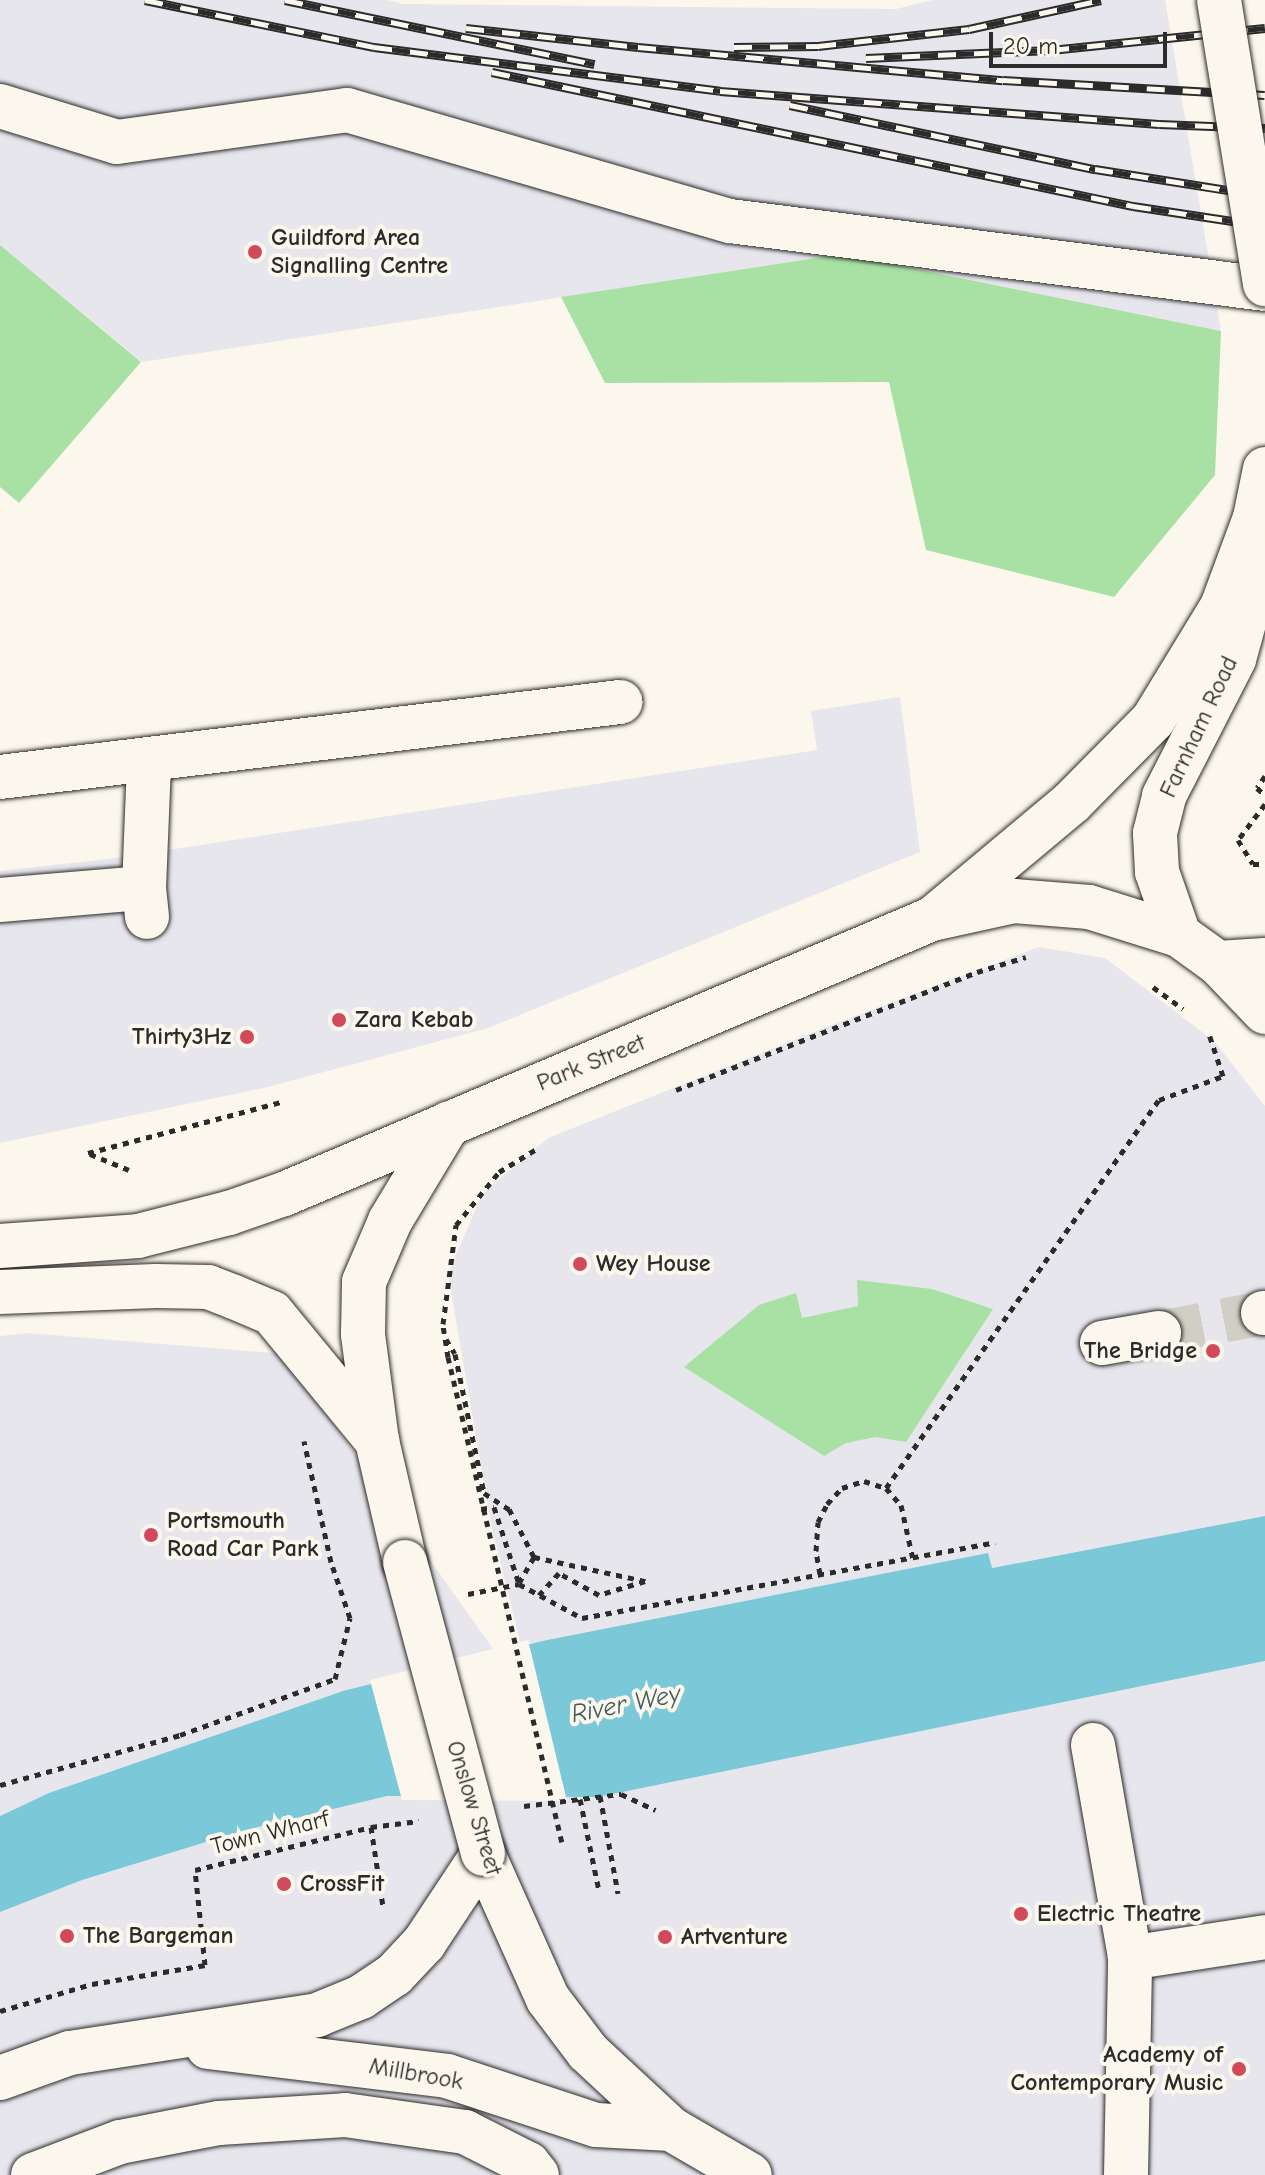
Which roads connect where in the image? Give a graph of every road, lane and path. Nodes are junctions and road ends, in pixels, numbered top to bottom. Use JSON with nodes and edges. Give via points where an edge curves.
{"nodes":[{"id":1,"x":1219,"y":0,"type":"edge"},
{"id":2,"x":0,"y":106,"type":"edge"},
{"id":3,"x":1265,"y":286,"type":"edge"},
{"id":4,"x":1265,"y":469,"type":"edge"},
{"id":5,"x":1255,"y":518,"type":"junction"},
{"id":6,"x":620,"y":702,"type":"dead end"},
{"id":7,"x":149,"y":762,"type":"junction"},
{"id":8,"x":1265,"y":776,"type":"edge"},
{"id":9,"x":0,"y":777,"type":"edge"},
{"id":10,"x":1265,"y":795,"type":"edge"},
{"id":11,"x":1265,"y":804,"type":"edge"},
{"id":12,"x":1265,"y":864,"type":"edge"},
{"id":13,"x":0,"y":900,"type":"edge"},
{"id":14,"x":932,"y":919,"type":"junction"},
{"id":15,"x":1179,"y":935,"type":"junction"},
{"id":16,"x":1041,"y":955,"type":"dead end"},
{"id":17,"x":1265,"y":960,"type":"edge"},
{"id":18,"x":1218,"y":963,"type":"junction"},
{"id":19,"x":1138,"y":981,"type":"dead end"},
{"id":20,"x":1265,"y":1012,"type":"edge"},
{"id":21,"x":1195,"y":1017,"type":"dead end"},
{"id":22,"x":1206,"y":1025,"type":"dead end"},
{"id":23,"x":665,"y":1094,"type":"dead end"},
{"id":24,"x":281,"y":1102,"type":"dead end"},
{"id":25,"x":449,"y":1123,"type":"junction"},
{"id":26,"x":548,"y":1142,"type":"dead end"},
{"id":27,"x":129,"y":1170,"type":"dead end"},
{"id":28,"x":0,"y":1246,"type":"edge"},
{"id":29,"x":0,"y":1292,"type":"edge"},
{"id":30,"x":1159,"y":1333,"type":"tunnel mouth"},
{"id":31,"x":444,"y":1335,"type":"junction"},
{"id":32,"x":1102,"y":1343,"type":"dead end"},
{"id":33,"x":301,"y":1426,"type":"dead end"},
{"id":34,"x":377,"y":1441,"type":"junction"},
{"id":35,"x":886,"y":1488,"type":"junction"},
{"id":36,"x":481,"y":1509,"type":"junction"},
{"id":37,"x":995,"y":1542,"type":"dead end"},
{"id":38,"x":534,"y":1557,"type":"junction"},
{"id":39,"x":913,"y":1559,"type":"junction"},
{"id":40,"x":820,"y":1574,"type":"junction"},
{"id":41,"x":519,"y":1584,"type":"junction"},
{"id":42,"x":539,"y":1595,"type":"junction"},
{"id":43,"x":1093,"y":1745,"type":"dead end"},
{"id":44,"x":0,"y":1785,"type":"edge"},
{"id":45,"x":600,"y":1796,"type":"junction"},
{"id":46,"x":656,"y":1810,"type":"dead end"},
{"id":47,"x":562,"y":1842,"type":"dead end"},
{"id":48,"x":483,"y":1854,"type":"junction"},
{"id":49,"x":599,"y":1891,"type":"dead end"},
{"id":50,"x":618,"y":1893,"type":"dead end"},
{"id":51,"x":385,"y":1916,"type":"dead end"},
{"id":52,"x":1265,"y":1937,"type":"edge"},
{"id":53,"x":1130,"y":1958,"type":"junction"},
{"id":54,"x":0,"y":2011,"type":"edge"},
{"id":55,"x":156,"y":2040,"type":"junction"},
{"id":56,"x":0,"y":2078,"type":"edge"},
{"id":57,"x":671,"y":2129,"type":"junction"},
{"id":58,"x":33,"y":2175,"type":"edge"},
{"id":59,"x":537,"y":2175,"type":"edge"},
{"id":60,"x":750,"y":2175,"type":"edge"},
{"id":61,"x":1126,"y":2175,"type":"edge"}],
"edges":[{"from":1,"to":3,"type":"main road","bridge":true},
{"from":2,"to":3,"type":"main road","via":[[117,142],[347,110],[730,221]]},
{"from":4,"to":5,"type":"main road","name":"Farnham Road"},
{"from":5,"to":14,"type":"main road","via":[[1222,607],[1153,720],[1071,803]]},
{"from":5,"to":15,"type":"main road","name":"Farnham Road","via":[[1252,594],[1234,659],[1164,796],[1155,833],[1157,872]]},
{"from":6,"to":7,"type":"main road"},
{"from":7,"to":9,"type":"main road"},
{"from":7,"to":13,"type":"main road","via":[[146,903]]},
{"from":8,"to":10,"type":"path","via":[[1257,788]]},
{"from":11,"to":12,"type":"path","via":[[1238,840],[1253,864]]},
{"from":14,"to":15,"type":"main road","name":"Park Street","via":[[1014,901],[1089,907]]},
{"from":14,"to":25,"type":"main road","name":"Park Street"},
{"from":15,"to":18,"type":"main road","name":"Park Street"},
{"from":16,"to":23,"type":"path","via":[[977,972]]},
{"from":17,"to":18,"type":"main road"},
{"from":18,"to":20,"type":"main road","name":"Park Street"},
{"from":19,"to":21,"type":"path"},
{"from":22,"to":35,"type":"path","via":[[1223,1076],[1159,1100]]},
{"from":24,"to":27,"type":"path","via":[[88,1153]]},
{"from":25,"to":28,"type":"main road","name":"Park Street","via":[[284,1194],[182,1227],[138,1236]]},
{"from":25,"to":34,"type":"main road","name":"Onslow Street","via":[[390,1221],[364,1282],[363,1334]]},
{"from":26,"to":31,"type":"path","via":[[499,1172],[456,1225]]},
{"from":29,"to":34,"type":"main road","name":"Onslow Street","via":[[208,1287],[234,1297],[272,1313]]},
{"from":30,"to":32,"type":"main road"},
{"from":31,"to":36,"type":"path","bridge":true},
{"from":31,"to":38,"type":"path","via":[[455,1354],[484,1493],[509,1509]]},
{"from":33,"to":44,"type":"path","via":[[331,1562],[350,1618],[335,1679],[180,1735]]},
{"from":34,"to":48,"type":"main road","name":"Onslow Street","bridge":true},
{"from":35,"to":39,"type":"path","via":[[901,1505]]},
{"from":35,"to":40,"type":"path","via":[[864,1481],[842,1488],[827,1504],[818,1522]]},
{"from":36,"to":41,"type":"path","bridge":true,"via":[[494,1507]]},
{"from":36,"to":47,"type":"path","bridge":true},
{"from":37,"to":39,"type":"path"},
{"from":38,"to":41,"type":"path"},
{"from":38,"to":42,"type":"path","via":[[645,1581],[599,1595],[559,1573]]},
{"from":39,"to":40,"type":"path"},
{"from":40,"to":42,"type":"path","via":[[582,1618]]},
{"from":41,"to":42,"type":"path"},
{"from":43,"to":53,"type":"main road"},
{"from":45,"to":46,"type":"path","via":[[621,1794]]},
{"from":45,"to":49,"type":"path","via":[[580,1799]]},
{"from":45,"to":50,"type":"path"},
{"from":48,"to":55,"type":"main road","name":"Millbrook","via":[[424,1943],[394,1975],[361,1997],[317,2015]]},
{"from":48,"to":57,"type":"main road","name":"Onslow Street","via":[[548,1999],[588,2052]]},
{"from":51,"to":54,"type":"path","name":"Town Wharf","via":[[371,1827],[195,1870],[205,1965],[92,1984]]},
{"from":52,"to":53,"type":"main road"},
{"from":53,"to":61,"type":"main road","via":[[1116,2102]]},
{"from":55,"to":56,"type":"main road","name":"Millbrook","via":[[70,2053]]},
{"from":55,"to":57,"type":"main road","name":"Millbrook","via":[[447,2076],[596,2125]]},
{"from":57,"to":60,"type":"main road","name":"Onslow Street"},
{"from":58,"to":59,"type":"main road","via":[[120,2142],[191,2128],[345,2115],[465,2132],[528,2164]]}]}
